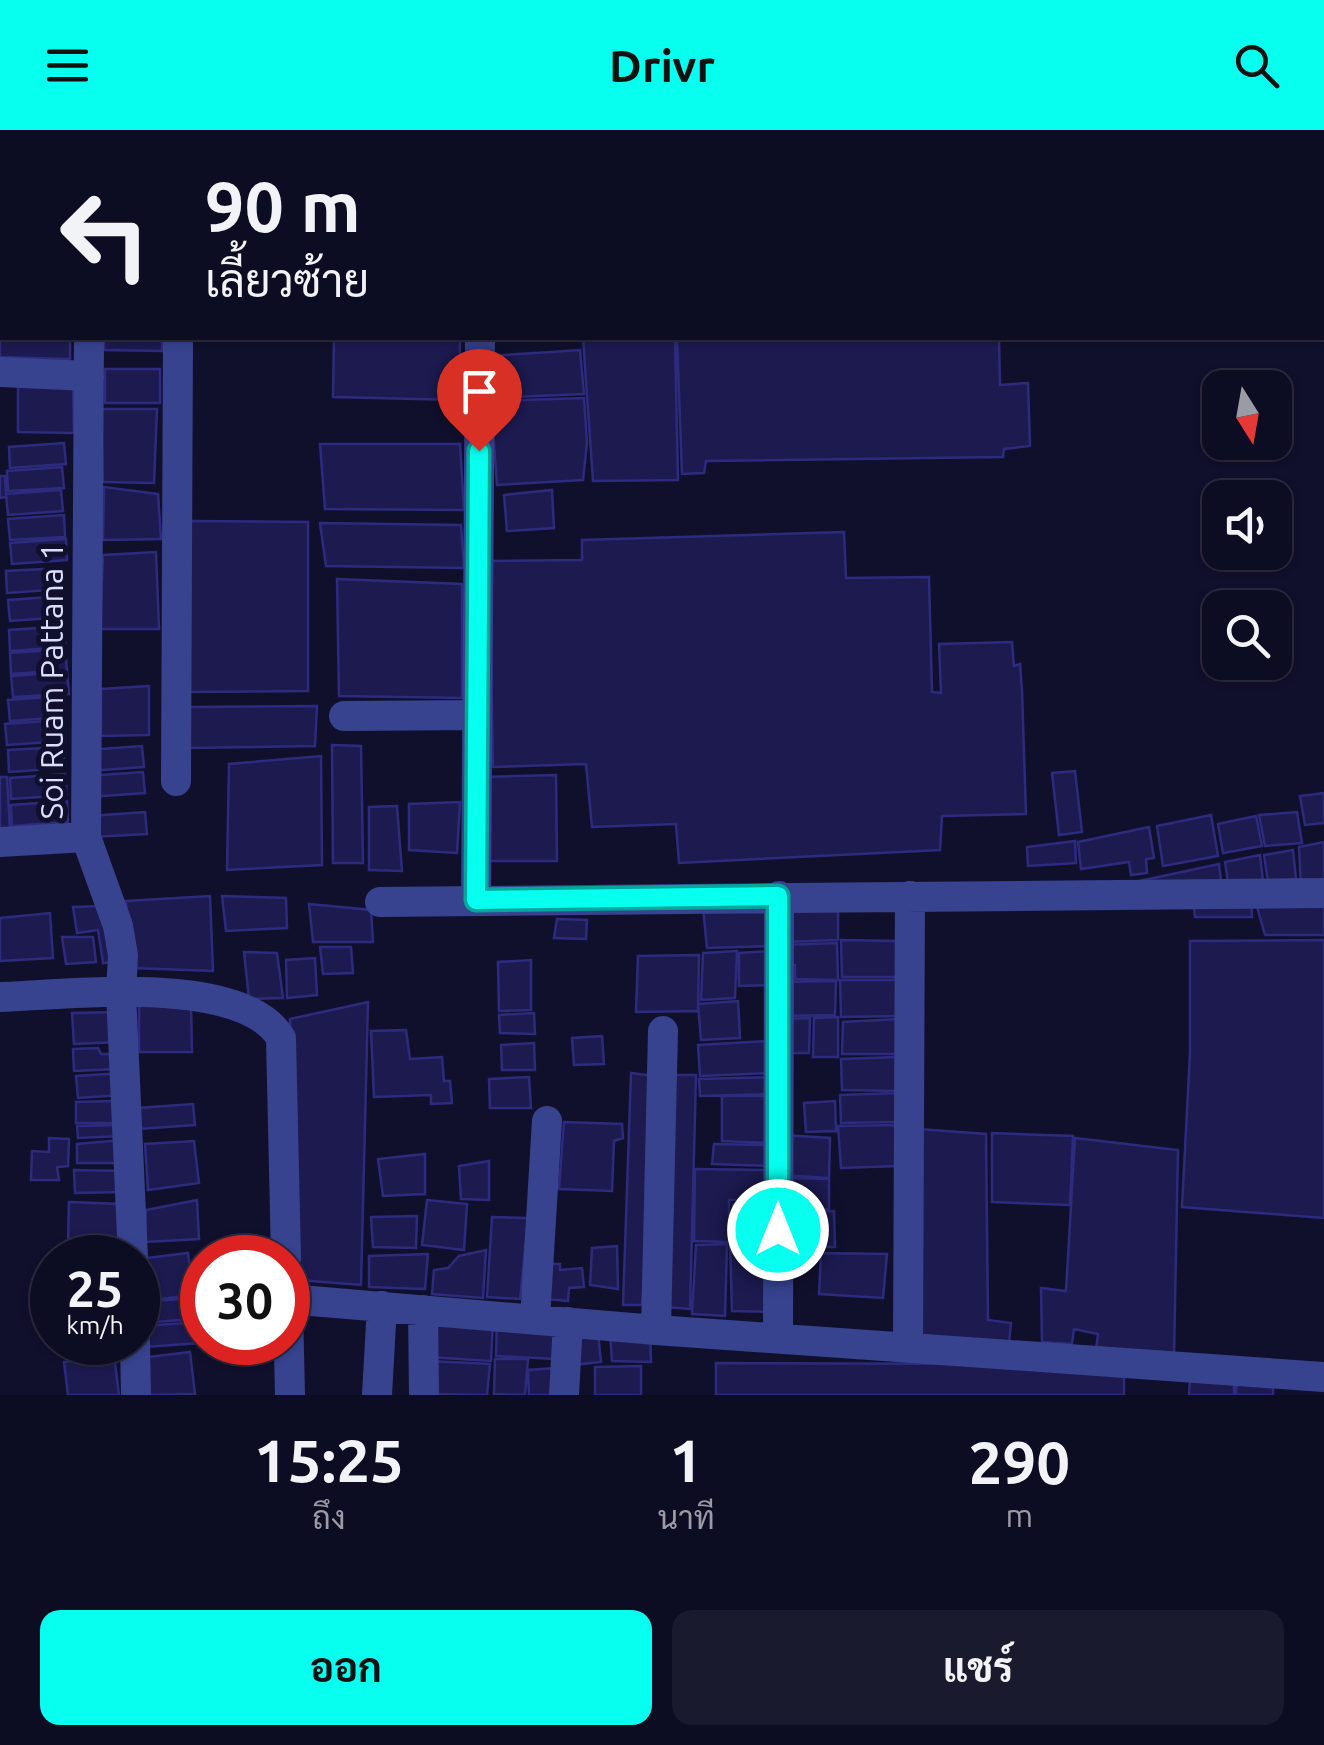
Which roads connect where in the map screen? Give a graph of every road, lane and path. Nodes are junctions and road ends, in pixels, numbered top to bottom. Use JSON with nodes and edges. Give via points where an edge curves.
{"nodes":[{"id":1,"x":89,"y":340,"type":"edge"},
{"id":2,"x":178,"y":340,"type":"edge"},
{"id":3,"x":480,"y":340,"type":"edge"},
{"id":4,"x":0,"y":372,"type":"edge"},
{"id":5,"x":89,"y":376,"type":"junction"},
{"id":6,"x":476,"y":715,"type":"junction"},
{"id":7,"x":344,"y":716,"type":"dead end"},
{"id":8,"x":176,"y":781,"type":"dead end"},
{"id":9,"x":86,"y":837,"type":"junction"},
{"id":10,"x":0,"y":842,"type":"edge"},
{"id":11,"x":475,"y":888,"type":"junction"},
{"id":12,"x":1324,"y":893,"type":"edge"},
{"id":13,"x":778,"y":896,"type":"junction"},
{"id":14,"x":910,"y":896,"type":"junction"},
{"id":15,"x":380,"y":902,"type":"dead end"},
{"id":16,"x":121,"y":993,"type":"junction"},
{"id":17,"x":0,"y":997,"type":"edge"},
{"id":18,"x":663,"y":1031,"type":"dead end"},
{"id":19,"x":547,"y":1121,"type":"dead end"},
{"id":20,"x":132,"y":1235,"type":"edge"},
{"id":21,"x":285,"y":1235,"type":"edge"},
{"id":22,"x":310,"y":1301,"type":"edge"},
{"id":23,"x":382,"y":1306,"type":"junction"},
{"id":24,"x":423,"y":1310,"type":"junction"},
{"id":25,"x":535,"y":1319,"type":"junction"},
{"id":26,"x":568,"y":1322,"type":"junction"},
{"id":27,"x":656,"y":1330,"type":"junction"},
{"id":28,"x":778,"y":1338,"type":"junction"},
{"id":29,"x":908,"y":1348,"type":"junction"},
{"id":30,"x":135,"y":1365,"type":"edge"},
{"id":31,"x":289,"y":1365,"type":"edge"},
{"id":32,"x":1324,"y":1377,"type":"edge"},
{"id":33,"x":136,"y":1395,"type":"edge"},
{"id":34,"x":290,"y":1395,"type":"edge"},
{"id":35,"x":378,"y":1395,"type":"edge"},
{"id":36,"x":424,"y":1395,"type":"edge"},
{"id":37,"x":564,"y":1395,"type":"edge"}],
"edges":[{"from":1,"to":5,"type":"street","name":"Soi Ruam Pattana 1"},
{"from":2,"to":8,"type":"street"},
{"from":3,"to":6,"type":"street"},
{"from":4,"to":5,"type":"street"},
{"from":5,"to":9,"type":"street","name":"Soi Ruam Pattana 1"},
{"from":6,"to":7,"type":"street"},
{"from":6,"to":11,"type":"street"},
{"from":9,"to":10,"type":"street"},
{"from":9,"to":16,"type":"street","name":"Soi Ruam Pattana 1","via":[[118,926]]},
{"from":11,"to":13,"type":"street"},
{"from":11,"to":15,"type":"street"},
{"from":12,"to":14,"type":"street"},
{"from":13,"to":14,"type":"street"},
{"from":13,"to":28,"type":"street"},
{"from":14,"to":29,"type":"street"},
{"from":16,"to":17,"type":"street"},
{"from":16,"to":20,"type":"street","name":"Soi Ruam Pattana 1"},
{"from":16,"to":21,"type":"street","via":[[190,994],[250,1009],[272,1024],[281,1038]]},
{"from":18,"to":27,"type":"street"},
{"from":19,"to":25,"type":"street"},
{"from":22,"to":23,"type":"street"},
{"from":23,"to":24,"type":"street"},
{"from":23,"to":35,"type":"street"},
{"from":24,"to":25,"type":"street"},
{"from":24,"to":36,"type":"street"},
{"from":25,"to":26,"type":"street"},
{"from":26,"to":27,"type":"street"},
{"from":26,"to":37,"type":"street"},
{"from":27,"to":28,"type":"street"},
{"from":28,"to":29,"type":"street"},
{"from":29,"to":32,"type":"street"},
{"from":30,"to":33,"type":"street"},
{"from":31,"to":34,"type":"street"}]}
